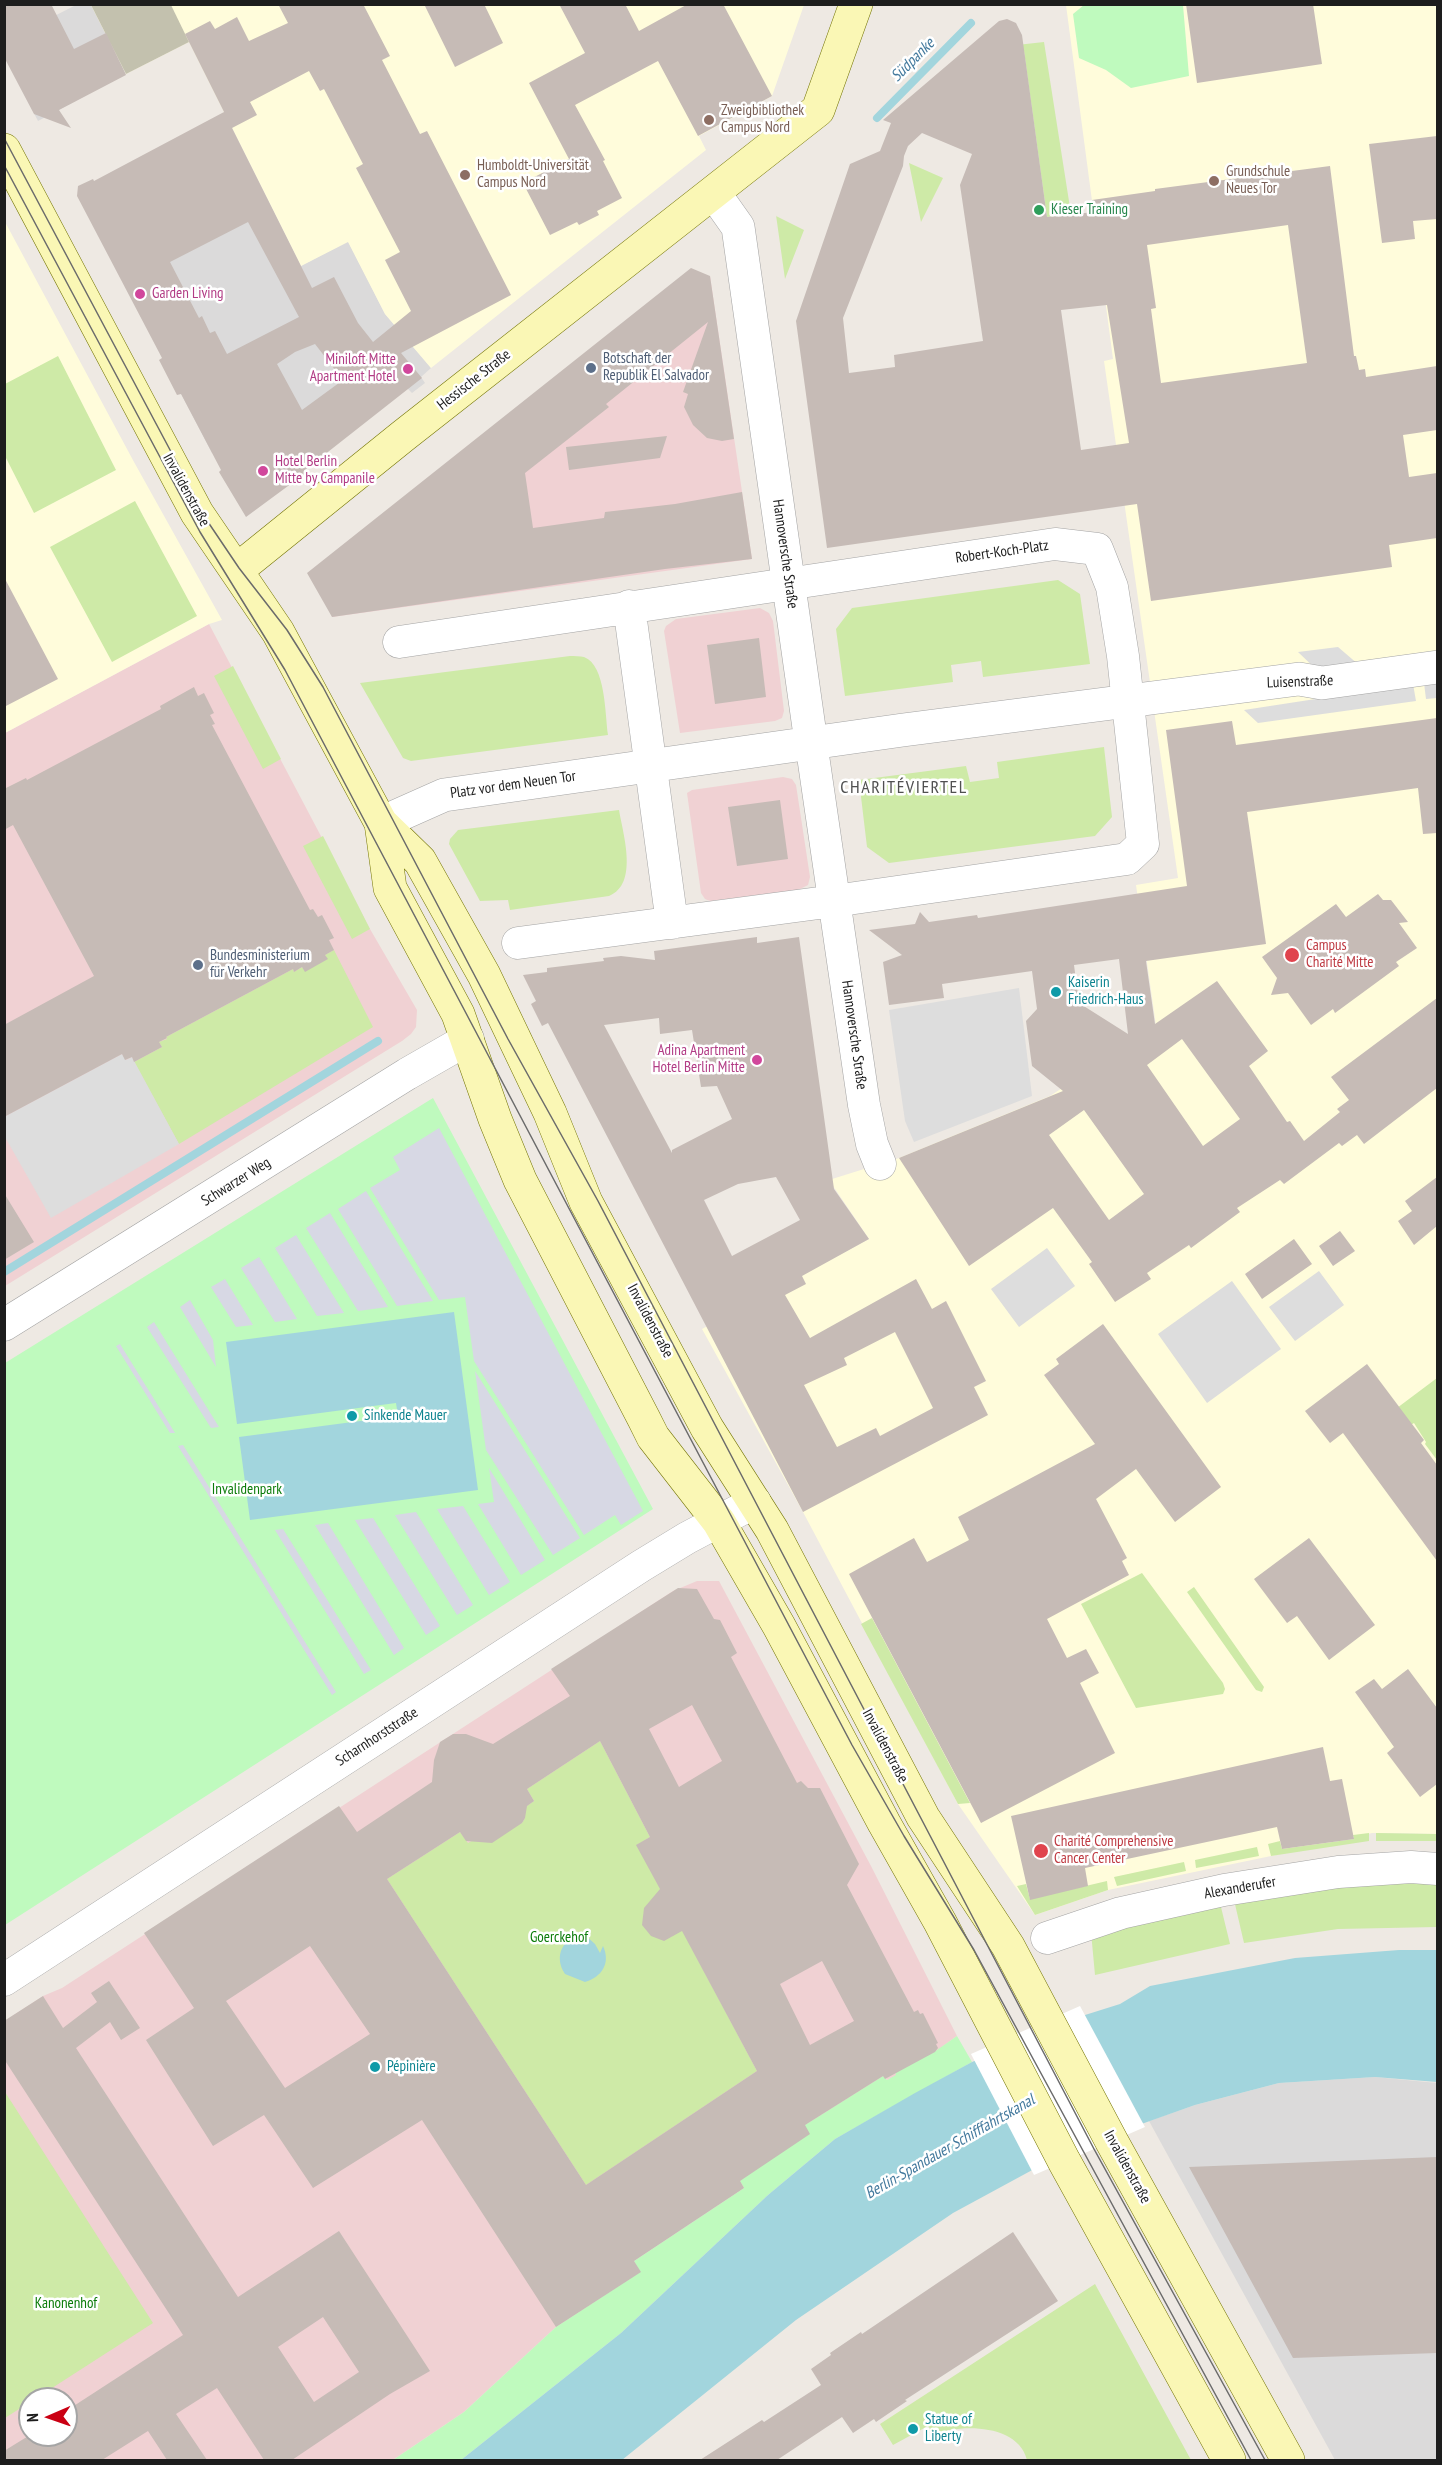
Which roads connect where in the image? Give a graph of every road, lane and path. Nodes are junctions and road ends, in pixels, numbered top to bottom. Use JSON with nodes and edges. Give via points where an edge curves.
{"nodes":[{"id":1,"x":856,"y":4,"type":"edge"},
{"id":2,"x":4,"y":150,"type":"edge"},
{"id":3,"x":714,"y":193,"type":"junction"},
{"id":4,"x":237,"y":570,"type":"junction"},
{"id":5,"x":789,"y":583,"type":"junction"},
{"id":6,"x":628,"y":606,"type":"junction"},
{"id":7,"x":399,"y":642,"type":"dead end"},
{"id":8,"x":1437,"y":666,"type":"edge"},
{"id":9,"x":1127,"y":701,"type":"junction"},
{"id":10,"x":812,"y":742,"type":"junction"},
{"id":11,"x":650,"y":765,"type":"junction"},
{"id":12,"x":381,"y":823,"type":"junction"},
{"id":13,"x":834,"y":901,"type":"junction"},
{"id":14,"x":672,"y":922,"type":"junction"},
{"id":15,"x":518,"y":942,"type":"dead end"},
{"id":16,"x":505,"y":1020,"type":"junction"},
{"id":17,"x":468,"y":1039,"type":"junction"},
{"id":18,"x":880,"y":1164,"type":"dead end"},
{"id":19,"x":4,"y":1325,"type":"edge"},
{"id":20,"x":755,"y":1502,"type":"junction"},
{"id":21,"x":718,"y":1522,"type":"junction"},
{"id":22,"x":1437,"y":1869,"type":"edge"},
{"id":23,"x":1047,"y":1938,"type":"dead end"},
{"id":24,"x":4,"y":1980,"type":"edge"},
{"id":25,"x":1229,"y":2460,"type":"edge"},
{"id":26,"x":1288,"y":2460,"type":"edge"}],
"edges":[{"from":1,"to":3,"type":"main road","via":[[818,110]]},
{"from":2,"to":4,"type":"main road","name":"Invalidenstraße","via":[[197,513]]},
{"from":3,"to":4,"type":"main road","name":"Hessische Straße"},
{"from":3,"to":5,"type":"street","name":"Hannoversche Straße","via":[[738,227]]},
{"from":4,"to":12,"type":"main road","name":"Invalidenstraße","via":[[295,662]]},
{"from":5,"to":6,"type":"street"},
{"from":5,"to":9,"type":"street","name":"Robert-Koch-Platz","via":[[1055,544],[1097,549],[1112,587]]},
{"from":5,"to":10,"type":"street","name":"Hannoversche Straße"},
{"from":6,"to":7,"type":"street"},
{"from":6,"to":11,"type":"street"},
{"from":8,"to":9,"type":"street","name":"Luisenstraße","via":[[1322,683],[1299,679]]},
{"from":9,"to":10,"type":"street"},
{"from":9,"to":13,"type":"street","name":"Robert-Koch-Platz","via":[[1143,844],[1127,859]]},
{"from":10,"to":11,"type":"street","name":"Platz vor dem Neuen Tor"},
{"from":10,"to":13,"type":"street","name":"Hannoversche Straße"},
{"from":11,"to":12,"type":"street","name":"Platz vor dem Neuen Tor","via":[[444,795]]},
{"from":11,"to":14,"type":"street"},
{"from":12,"to":16,"type":"main road","name":"Invalidenstraße","via":[[425,869]]},
{"from":12,"to":17,"type":"main road","name":"Invalidenstraße","via":[[390,888],[440,978]]},
{"from":13,"to":14,"type":"street"},
{"from":13,"to":18,"type":"street","name":"Hannoversche Straße","via":[[864,1104]]},
{"from":14,"to":15,"type":"street"},
{"from":16,"to":17,"type":"main road"},
{"from":16,"to":20,"type":"main road","name":"Invalidenstraße","via":[[550,1113],[586,1202],[707,1428]]},
{"from":17,"to":19,"type":"street","name":"Schwarzer Weg"},
{"from":17,"to":21,"type":"main road","name":"Invalidenstraße","via":[[516,1171],[653,1437]]},
{"from":20,"to":21,"type":"street","name":"Scharnhorststraße"},
{"from":20,"to":26,"type":"main road","name":"Invalidenstraße","via":[[923,1817],[1008,1946]]},
{"from":21,"to":24,"type":"street","name":"Scharnhorststraße","via":[[641,1566]]},
{"from":21,"to":25,"type":"main road","name":"Invalidenstraße","via":[[779,1626],[1064,2161]]},
{"from":22,"to":23,"type":"street","name":"Alexanderufer","via":[[1338,1872],[1224,1890],[1121,1913]]}]}
